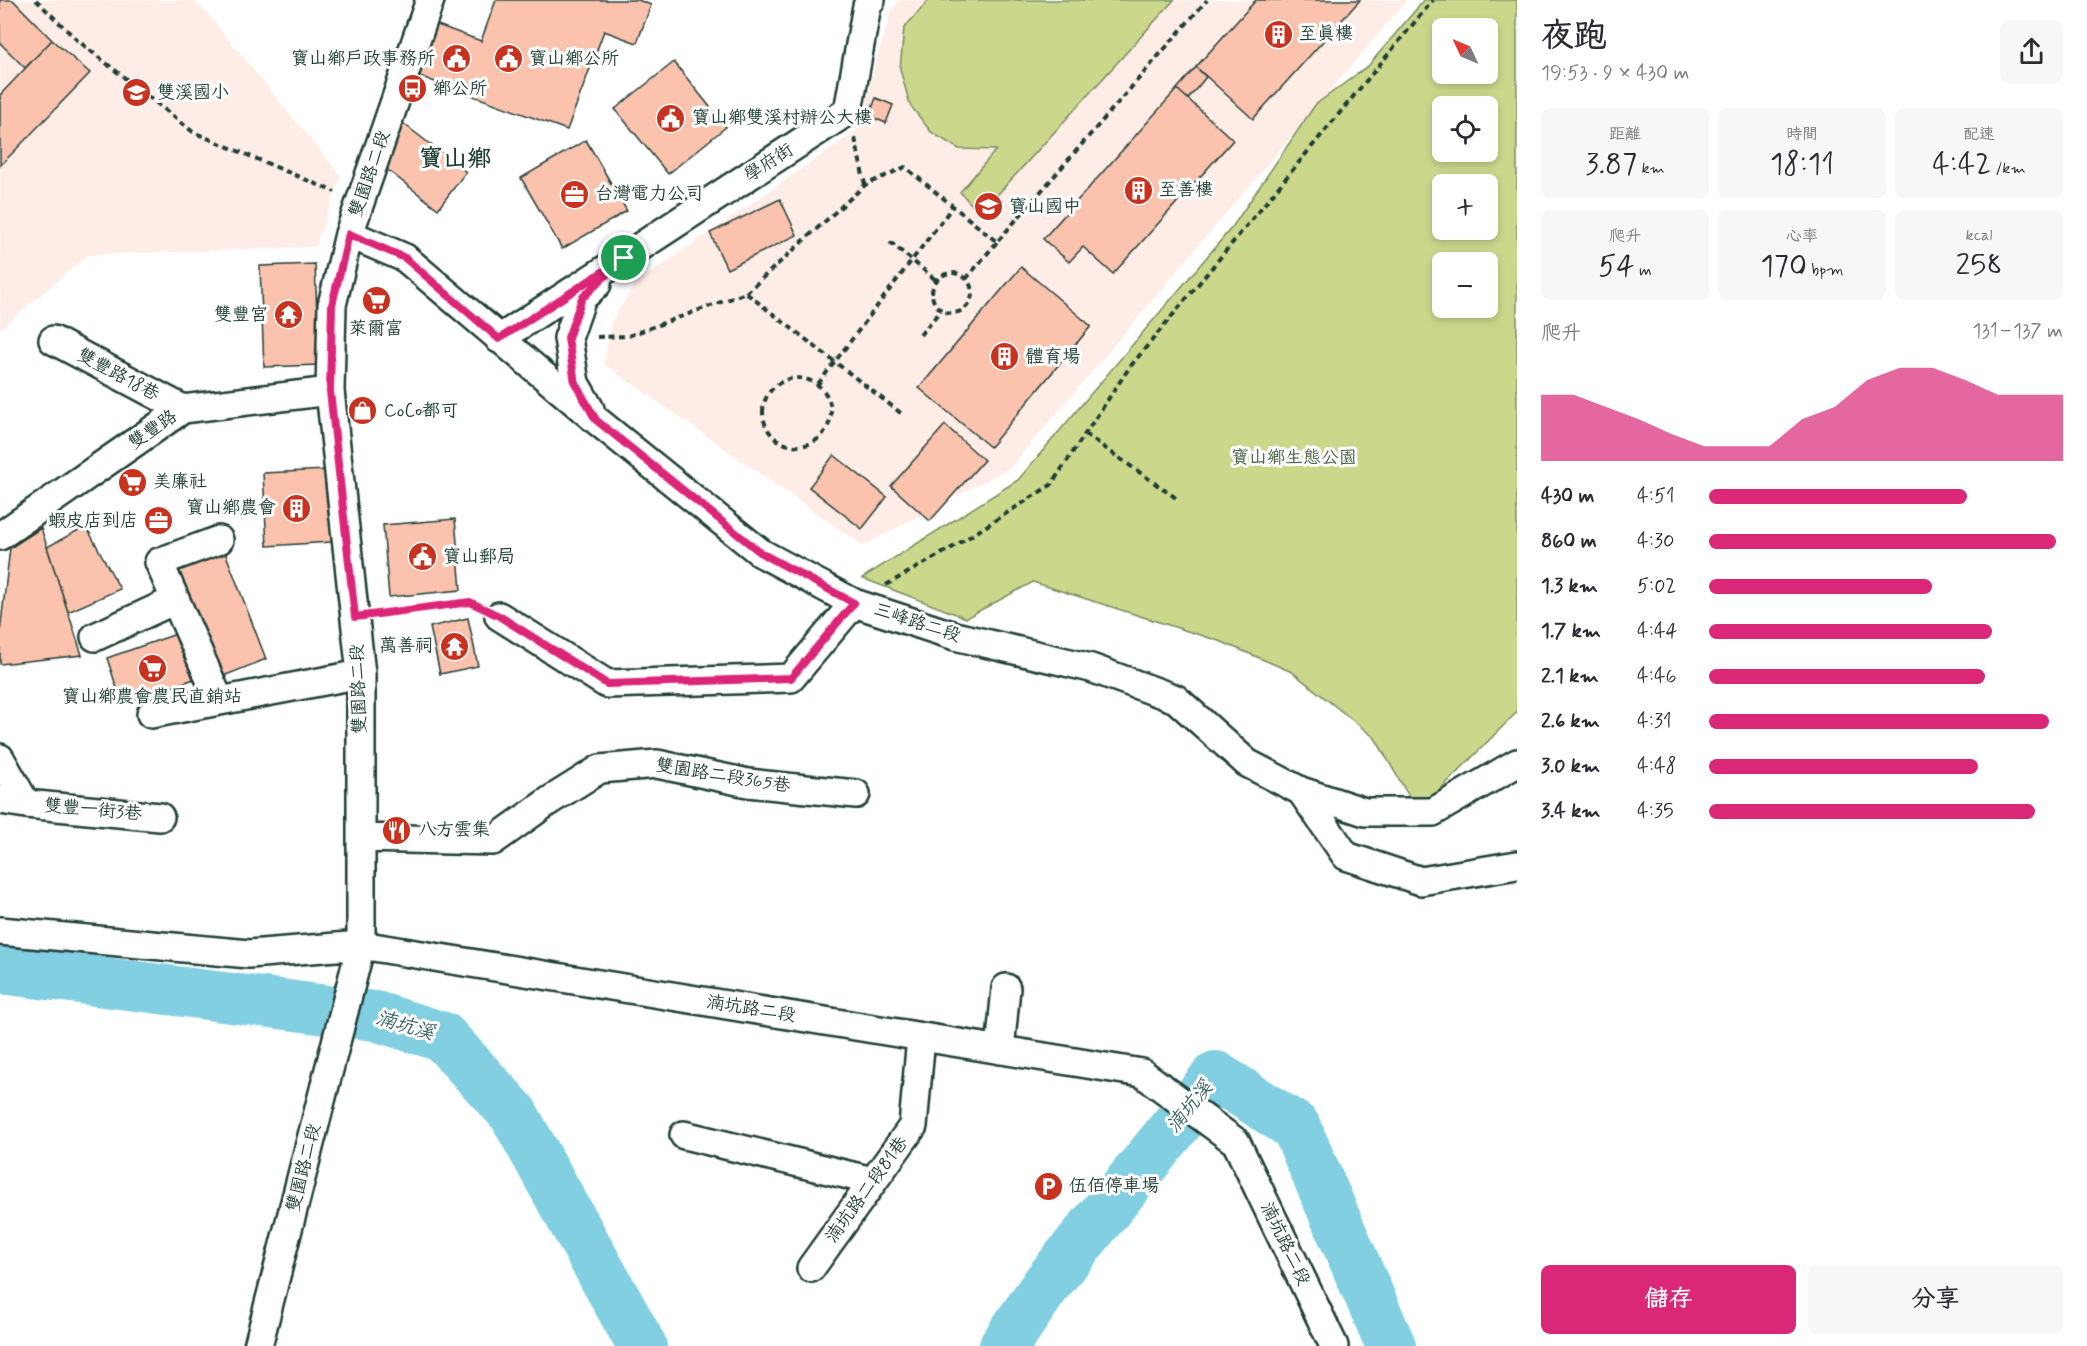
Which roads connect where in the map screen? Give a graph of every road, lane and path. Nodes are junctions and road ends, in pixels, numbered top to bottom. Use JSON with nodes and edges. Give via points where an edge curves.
{"nodes":[{"id":1,"x":36,"y":0,"type":"edge"},
{"id":2,"x":430,"y":0,"type":"edge"},
{"id":3,"x":871,"y":0,"type":"edge"},
{"id":4,"x":1207,"y":0,"type":"edge"},
{"id":5,"x":1433,"y":0,"type":"edge"},
{"id":6,"x":848,"y":111,"type":"junction"},
{"id":7,"x":865,"y":185,"type":"junction"},
{"id":8,"x":360,"y":202,"type":"junction"},
{"id":9,"x":953,"y":206,"type":"junction"},
{"id":10,"x":349,"y":234,"type":"junction"},
{"id":11,"x":890,"y":242,"type":"dead end"},
{"id":12,"x":997,"y":242,"type":"junction"},
{"id":13,"x":624,"y":258,"type":"junction"},
{"id":14,"x":913,"y":260,"type":"junction"},
{"id":15,"x":966,"y":279,"type":"junction"},
{"id":16,"x":937,"y":281,"type":"junction"},
{"id":17,"x":746,"y":293,"type":"junction"},
{"id":18,"x":941,"y":310,"type":"junction"},
{"id":19,"x":920,"y":335,"type":"dead end"},
{"id":20,"x":593,"y":337,"type":"dead end"},
{"id":21,"x":499,"y":339,"type":"junction"},
{"id":22,"x":53,"y":340,"type":"dead end"},
{"id":23,"x":834,"y":361,"type":"junction"},
{"id":24,"x":818,"y":384,"type":"junction"},
{"id":25,"x":330,"y":391,"type":"junction"},
{"id":26,"x":183,"y":409,"type":"junction"},
{"id":27,"x":902,"y":414,"type":"dead end"},
{"id":28,"x":596,"y":420,"type":"junction"},
{"id":29,"x":1084,"y":434,"type":"junction"},
{"id":30,"x":1176,"y":498,"type":"dead end"},
{"id":31,"x":0,"y":536,"type":"edge"},
{"id":32,"x":219,"y":540,"type":"dead end"},
{"id":33,"x":175,"y":600,"type":"junction"},
{"id":34,"x":854,"y":603,"type":"junction"},
{"id":35,"x":499,"y":616,"type":"joint"},
{"id":36,"x":355,"y":617,"type":"junction"},
{"id":37,"x":95,"y":637,"type":"dead end"},
{"id":38,"x":361,"y":674,"type":"junction"},
{"id":39,"x":219,"y":700,"type":"junction"},
{"id":40,"x":151,"y":714,"type":"dead end"},
{"id":41,"x":0,"y":758,"type":"edge"},
{"id":42,"x":1517,"y":763,"type":"edge"},
{"id":43,"x":1301,"y":791,"type":"junction"},
{"id":44,"x":856,"y":794,"type":"dead end"},
{"id":45,"x":13,"y":802,"type":"edge"},
{"id":46,"x":160,"y":817,"type":"dead end"},
{"id":47,"x":361,"y":838,"type":"junction"},
{"id":48,"x":1517,"y":865,"type":"edge"},
{"id":49,"x":0,"y":931,"type":"edge"},
{"id":50,"x":361,"y":945,"type":"junction"},
{"id":51,"x":1006,"y":988,"type":"dead end"},
{"id":52,"x":921,"y":1037,"type":"junction"},
{"id":53,"x":1000,"y":1050,"type":"junction"},
{"id":54,"x":684,"y":1135,"type":"dead end"},
{"id":55,"x":873,"y":1181,"type":"junction"},
{"id":56,"x":811,"y":1268,"type":"dead end"},
{"id":57,"x":258,"y":1346,"type":"edge"},
{"id":58,"x":1334,"y":1346,"type":"edge"}],
"edges":[{"from":1,"to":8,"type":"path","via":[[77,40],[193,132]]},
{"from":2,"to":8,"type":"street","name":"雙園路二段"},
{"from":3,"to":6,"type":"street"},
{"from":4,"to":12,"type":"path"},
{"from":5,"to":29,"type":"path","via":[[1129,368]]},
{"from":6,"to":7,"type":"path"},
{"from":6,"to":13,"type":"street","name":"學府街"},
{"from":7,"to":9,"type":"path","via":[[905,167]]},
{"from":7,"to":17,"type":"path"},
{"from":8,"to":10,"type":"street","name":"雙園路二段"},
{"from":9,"to":12,"type":"path"},
{"from":9,"to":14,"type":"path"},
{"from":10,"to":21,"type":"street","name":"三峰路二段","via":[[405,258]]},
{"from":10,"to":25,"type":"street","name":"雙園路二段","via":[[332,305]]},
{"from":11,"to":14,"type":"path"},
{"from":12,"to":15,"type":"path"},
{"from":13,"to":21,"type":"street","name":"學府街"},
{"from":13,"to":28,"type":"street","name":"學府街","via":[[582,298],[568,338],[575,383]]},
{"from":14,"to":16,"type":"path"},
{"from":14,"to":23,"type":"path"},
{"from":15,"to":16,"type":"path","via":[[954,273]]},
{"from":15,"to":18,"type":"path","via":[[972,297],[966,308],[954,313]]},
{"from":16,"to":18,"type":"path","via":[[932,293]]},
{"from":17,"to":20,"type":"path","via":[[628,336]]},
{"from":17,"to":23,"type":"path"},
{"from":18,"to":19,"type":"path"},
{"from":21,"to":28,"type":"street","name":"三峰路二段"},
{"from":22,"to":26,"type":"street","name":"雙豐路18巷"},
{"from":23,"to":24,"type":"path"},
{"from":23,"to":27,"type":"path"},
{"from":24,"to":24,"type":"path","via":[[798,378],[777,384],[770,392],[764,402],[766,425],[781,441],[803,445],[822,434],[831,414],[830,403]]},
{"from":25,"to":26,"type":"street","name":"雙豐路"},
{"from":25,"to":36,"type":"street","name":"雙園路二段"},
{"from":26,"to":31,"type":"street","name":"雙豐路"},
{"from":28,"to":34,"type":"street","name":"三峰路二段","via":[[761,553]]},
{"from":29,"to":30,"type":"path"},
{"from":29,"to":34,"type":"path","via":[[1051,485],[950,549]]},
{"from":32,"to":33,"type":"street","via":[[159,562]]},
{"from":33,"to":37,"type":"street"},
{"from":33,"to":39,"type":"street"},
{"from":34,"to":35,"type":"street","via":[[791,678],[607,684]]},
{"from":34,"to":43,"type":"street","name":"三峰路二段","via":[[955,636],[1091,669],[1176,699],[1248,764]]},
{"from":35,"to":36,"type":"path","via":[[470,602]]},
{"from":36,"to":38,"type":"street","name":"雙園路二段"},
{"from":38,"to":39,"type":"street"},
{"from":38,"to":47,"type":"street","name":"雙園路二段"},
{"from":39,"to":40,"type":"street"},
{"from":41,"to":45,"type":"street"},
{"from":42,"to":43,"type":"street","name":"三峰路二段","via":[[1433,812],[1365,812]]},
{"from":43,"to":48,"type":"street","via":[[1346,856],[1421,881]]},
{"from":44,"to":47,"type":"street","name":"雙園路二段365巷","via":[[748,783],[657,764],[600,769],[493,841]]},
{"from":45,"to":46,"type":"street","name":"雙豐一街3巷"},
{"from":47,"to":50,"type":"street","name":"雙園路二段"},
{"from":49,"to":50,"type":"street","name":"湳坑路二段","via":[[249,954]]},
{"from":50,"to":52,"type":"street","name":"湳坑路二段"},
{"from":50,"to":57,"type":"street","name":"雙園路二段"},
{"from":51,"to":53,"type":"street"},
{"from":52,"to":53,"type":"street","name":"湳坑路二段"},
{"from":52,"to":55,"type":"street","name":"湳坑路二段81巷","via":[[912,1126]]},
{"from":53,"to":58,"type":"street","name":"湳坑路二段","via":[[1142,1073],[1236,1142]]},
{"from":54,"to":55,"type":"street"},
{"from":55,"to":56,"type":"street","name":"湳坑路二段81巷"}]}
